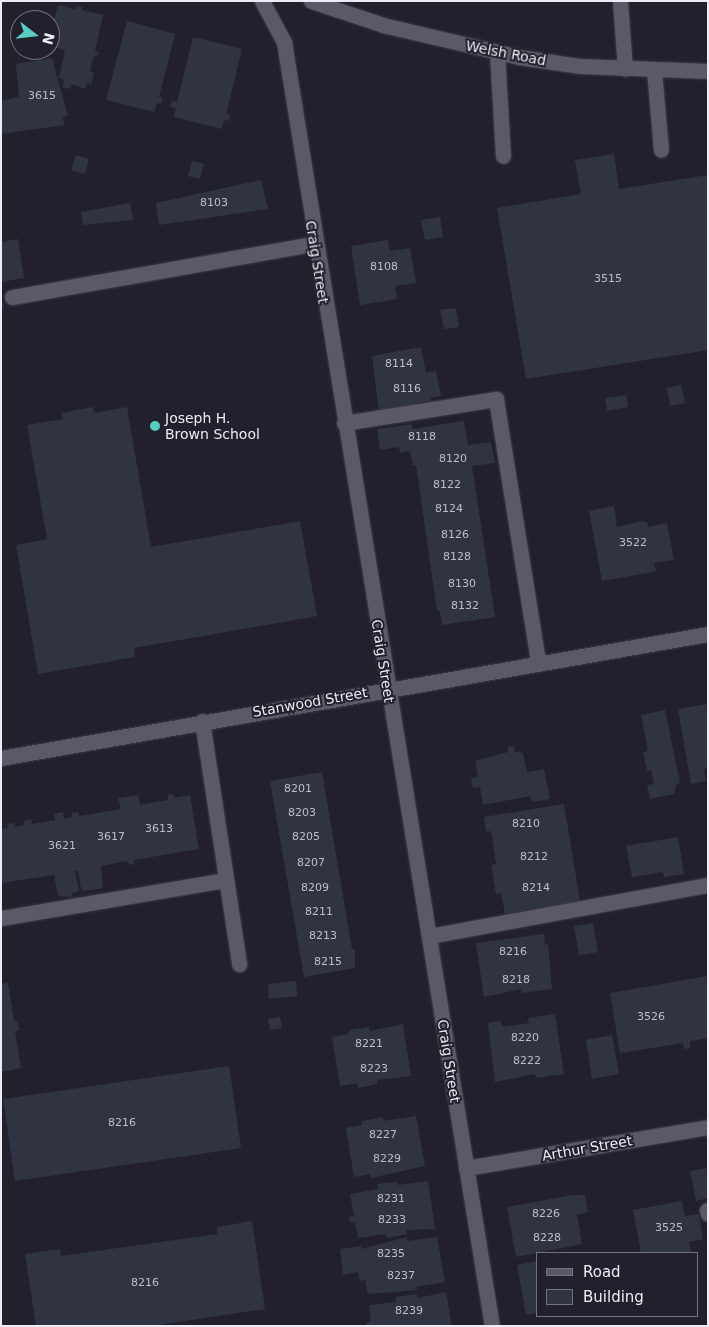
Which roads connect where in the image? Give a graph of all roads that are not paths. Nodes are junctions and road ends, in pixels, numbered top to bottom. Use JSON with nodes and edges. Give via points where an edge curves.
{"nodes":[{"id":1,"x":262,"y":1,"type":"edge"},
{"id":2,"x":311,"y":1,"type":"edge"},
{"id":3,"x":620,"y":1,"type":"edge"},
{"id":4,"x":497,"y":52,"type":"junction"},
{"id":5,"x":625,"y":69,"type":"junction"},
{"id":6,"x":654,"y":70,"type":"junction"},
{"id":7,"x":708,"y":71,"type":"edge"},
{"id":8,"x":661,"y":150,"type":"dead end"},
{"id":9,"x":503,"y":156,"type":"dead end"},
{"id":10,"x":314,"y":244,"type":"junction"},
{"id":11,"x":12,"y":298,"type":"dead end"},
{"id":12,"x":344,"y":423,"type":"junction"},
{"id":13,"x":708,"y":634,"type":"edge"},
{"id":14,"x":538,"y":662,"type":"junction"},
{"id":15,"x":387,"y":688,"type":"junction"},
{"id":16,"x":202,"y":722,"type":"junction"},
{"id":17,"x":1,"y":758,"type":"edge"},
{"id":18,"x":226,"y":880,"type":"junction"},
{"id":19,"x":708,"y":885,"type":"edge"},
{"id":20,"x":1,"y":918,"type":"edge"},
{"id":21,"x":429,"y":936,"type":"junction"},
{"id":22,"x":238,"y":964,"type":"dead end"},
{"id":23,"x":708,"y":1127,"type":"edge"},
{"id":24,"x":466,"y":1168,"type":"junction"},
{"id":25,"x":707,"y":1210,"type":"edge"},
{"id":26,"x":708,"y":1214,"type":"edge"},
{"id":27,"x":492,"y":1326,"type":"edge"}],
"edges":[{"from":1,"to":10,"type":"street","name":"Craig Street","via":[[284,42]]},
{"from":2,"to":4,"type":"street","name":"Welsh Road","via":[[383,25]]},
{"from":3,"to":5,"type":"street"},
{"from":4,"to":5,"type":"street","name":"Welsh Road","via":[[580,66]]},
{"from":4,"to":9,"type":"street"},
{"from":5,"to":6,"type":"street","name":"Welsh Road"},
{"from":6,"to":7,"type":"street","name":"Welsh Road"},
{"from":6,"to":8,"type":"street"},
{"from":10,"to":11,"type":"street"},
{"from":10,"to":12,"type":"street","name":"Craig Street"},
{"from":12,"to":14,"type":"street","via":[[496,399]]},
{"from":12,"to":15,"type":"street","name":"Craig Street"},
{"from":13,"to":14,"type":"street","name":"Stanwood Street"},
{"from":14,"to":15,"type":"street","name":"Stanwood Street"},
{"from":15,"to":16,"type":"street","name":"Stanwood Street"},
{"from":15,"to":21,"type":"street","name":"Craig Street"},
{"from":16,"to":17,"type":"street","name":"Stanwood Street"},
{"from":16,"to":18,"type":"street"},
{"from":18,"to":20,"type":"street"},
{"from":18,"to":22,"type":"street"},
{"from":19,"to":21,"type":"street"},
{"from":21,"to":24,"type":"street","name":"Craig Street"},
{"from":23,"to":24,"type":"street","name":"Arthur Street"},
{"from":24,"to":27,"type":"street","name":"Craig Street"},
{"from":25,"to":26,"type":"street"}]}
